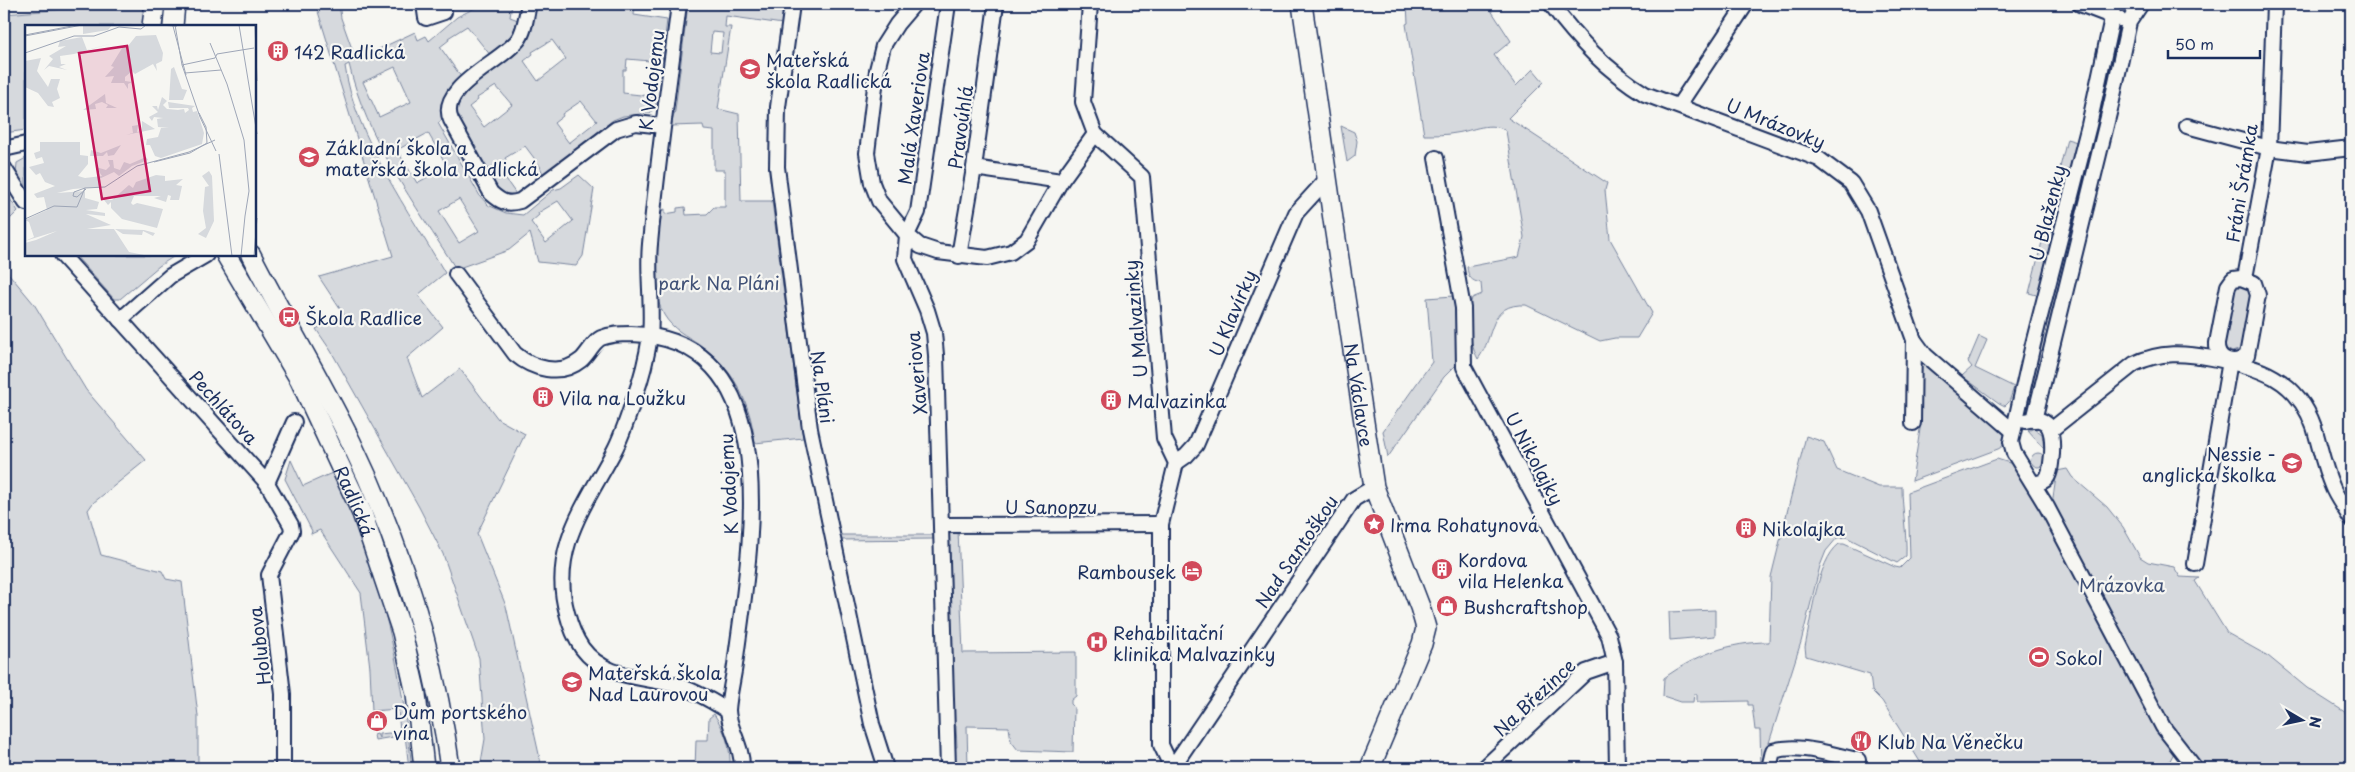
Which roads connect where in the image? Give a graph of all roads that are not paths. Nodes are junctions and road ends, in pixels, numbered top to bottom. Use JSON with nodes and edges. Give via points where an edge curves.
{"nodes":[{"id":1,"x":155,"y":4,"type":"edge"},
{"id":2,"x":175,"y":4,"type":"edge"},
{"id":3,"x":424,"y":4,"type":"edge"},
{"id":4,"x":529,"y":4,"type":"edge"},
{"id":5,"x":679,"y":4,"type":"edge"},
{"id":6,"x":792,"y":4,"type":"edge"},
{"id":7,"x":914,"y":4,"type":"edge"},
{"id":8,"x":948,"y":4,"type":"edge"},
{"id":9,"x":996,"y":4,"type":"edge"},
{"id":10,"x":1090,"y":4,"type":"edge"},
{"id":11,"x":1302,"y":4,"type":"edge"},
{"id":12,"x":1551,"y":4,"type":"edge"},
{"id":13,"x":1746,"y":4,"type":"edge"},
{"id":14,"x":2080,"y":4,"type":"edge"},
{"id":15,"x":2113,"y":4,"type":"edge"},
{"id":16,"x":2141,"y":4,"type":"edge"},
{"id":17,"x":2274,"y":4,"type":"edge"},
{"id":18,"x":444,"y":12,"type":"dead end"},
{"id":19,"x":2112,"y":18,"type":"junction"},
{"id":20,"x":2129,"y":22,"type":"junction"},
{"id":21,"x":152,"y":25,"type":"edge"},
{"id":22,"x":172,"y":25,"type":"edge"},
{"id":23,"x":1679,"y":105,"type":"junction"},
{"id":24,"x":664,"y":126,"type":"junction"},
{"id":25,"x":2188,"y":126,"type":"dead end"},
{"id":26,"x":1095,"y":134,"type":"junction"},
{"id":27,"x":25,"y":144,"type":"edge"},
{"id":28,"x":2269,"y":148,"type":"junction"},
{"id":29,"x":2351,"y":148,"type":"edge"},
{"id":30,"x":4,"y":149,"type":"edge"},
{"id":31,"x":1436,"y":158,"type":"dead end"},
{"id":32,"x":4,"y":168,"type":"edge"},
{"id":33,"x":974,"y":168,"type":"junction"},
{"id":34,"x":1327,"y":179,"type":"junction"},
{"id":35,"x":1061,"y":181,"type":"junction"},
{"id":36,"x":25,"y":202,"type":"edge"},
{"id":37,"x":907,"y":235,"type":"junction"},
{"id":38,"x":63,"y":256,"type":"edge"},
{"id":39,"x":204,"y":256,"type":"edge"},
{"id":40,"x":227,"y":256,"type":"edge"},
{"id":41,"x":252,"y":256,"type":"edge"},
{"id":42,"x":959,"y":256,"type":"junction"},
{"id":43,"x":456,"y":274,"type":"dead end"},
{"id":44,"x":2245,"y":278,"type":"junction"},
{"id":45,"x":120,"y":320,"type":"junction"},
{"id":46,"x":650,"y":335,"type":"junction"},
{"id":47,"x":1914,"y":340,"type":"junction"},
{"id":48,"x":2230,"y":362,"type":"junction"},
{"id":49,"x":2034,"y":420,"type":"junction"},
{"id":50,"x":294,"y":422,"type":"dead end"},
{"id":51,"x":1913,"y":423,"type":"dead end"},
{"id":52,"x":2051,"y":430,"type":"junction"},
{"id":53,"x":2013,"y":431,"type":"junction"},
{"id":54,"x":1176,"y":463,"type":"junction"},
{"id":55,"x":267,"y":483,"type":"junction"},
{"id":56,"x":2034,"y":483,"type":"junction"},
{"id":57,"x":1374,"y":487,"type":"junction"},
{"id":58,"x":2351,"y":519,"type":"edge"},
{"id":59,"x":1161,"y":524,"type":"junction"},
{"id":60,"x":291,"y":525,"type":"joint"},
{"id":61,"x":942,"y":525,"type":"junction"},
{"id":62,"x":2195,"y":564,"type":"dead end"},
{"id":63,"x":1614,"y":662,"type":"junction"},
{"id":64,"x":728,"y":711,"type":"junction"},
{"id":65,"x":1858,"y":760,"type":"dead end"},
{"id":66,"x":283,"y":768,"type":"edge"},
{"id":67,"x":424,"y":768,"type":"edge"},
{"id":68,"x":450,"y":768,"type":"edge"},
{"id":69,"x":742,"y":768,"type":"edge"},
{"id":70,"x":886,"y":768,"type":"edge"},
{"id":71,"x":948,"y":768,"type":"edge"},
{"id":72,"x":1172,"y":768,"type":"edge"},
{"id":73,"x":1370,"y":768,"type":"edge"},
{"id":74,"x":1484,"y":768,"type":"edge"},
{"id":75,"x":1618,"y":768,"type":"edge"},
{"id":76,"x":1769,"y":768,"type":"edge"},
{"id":77,"x":2195,"y":768,"type":"edge"}],
"edges":[{"from":1,"to":21,"type":"main road"},
{"from":2,"to":22,"type":"main road"},
{"from":3,"to":18,"type":"street","via":[[426,18]]},
{"from":4,"to":24,"type":"street","via":[[519,40],[458,88],[447,112],[491,193],[498,200],[511,204],[520,201],[616,129],[636,123]]},
{"from":5,"to":24,"type":"street","name":"K Vodojemu"},
{"from":6,"to":70,"type":"street","name":"Na Pláni","via":[[776,167],[796,332],[812,441],[872,724]]},
{"from":7,"to":37,"type":"street","via":[[883,46],[867,153],[879,201]]},
{"from":8,"to":37,"type":"street","name":"Malá Xaveriova","via":[[918,212]]},
{"from":9,"to":33,"type":"street","name":"Pravoúhlá"},
{"from":10,"to":26,"type":"street","name":"U Malvazinky","via":[[1083,102]]},
{"from":11,"to":34,"type":"main road","name":"Na Václavce"},
{"from":12,"to":23,"type":"street","name":"U Mrázovky","via":[[1596,58],[1620,79],[1645,94]]},
{"from":13,"to":23,"type":"street"},
{"from":14,"to":19,"type":"street"},
{"from":15,"to":19,"type":"street","name":"U Blaženky"},
{"from":16,"to":20,"type":"street"},
{"from":17,"to":28,"type":"street","name":"Fráni Šrámka"},
{"from":19,"to":20,"type":"street"},
{"from":19,"to":53,"type":"street","name":"U Blaženky","via":[[2089,125]]},
{"from":20,"to":49,"type":"street","name":"U Blaženky"},
{"from":23,"to":47,"type":"street","name":"U Mrázovky","via":[[1819,158],[1851,183],[1868,211]]},
{"from":24,"to":46,"type":"street","name":"K Vodojemu","via":[[648,267]]},
{"from":25,"to":28,"type":"street"},
{"from":26,"to":35,"type":"street"},
{"from":26,"to":54,"type":"street","name":"U Malvazinky","via":[[1142,177],[1164,438]]},
{"from":27,"to":30,"type":"street"},
{"from":28,"to":29,"type":"street","via":[[2308,152]]},
{"from":28,"to":44,"type":"street","name":"Fráni Šrámka"},
{"from":31,"to":63,"type":"street","name":"U Nikolajky","via":[[1463,308],[1464,367],[1610,636]]},
{"from":32,"to":36,"type":"street"},
{"from":33,"to":35,"type":"street"},
{"from":33,"to":42,"type":"street","name":"Pravoúhlá"},
{"from":34,"to":54,"type":"street","name":"U Klavírky","via":[[1296,213],[1196,445]]},
{"from":34,"to":57,"type":"main road","name":"Na Václavce"},
{"from":35,"to":42,"type":"street","via":[[1027,240],[1011,252],[987,258]]},
{"from":37,"to":42,"type":"street","via":[[920,246]]},
{"from":37,"to":61,"type":"street","name":"Xaveriova","via":[[905,260],[934,333]]},
{"from":38,"to":45,"type":"street","name":"Pechlátova"},
{"from":39,"to":45,"type":"street","via":[[170,276]]},
{"from":40,"to":67,"type":"main road","name":"Radlická","via":[[300,380],[362,513],[402,632],[416,694]]},
{"from":41,"to":68,"type":"main road","name":"Radlická","via":[[315,371],[379,504],[424,635]]},
{"from":43,"to":46,"type":"street","via":[[515,354],[539,368],[568,368],[580,361],[600,339],[611,335]]},
{"from":44,"to":48,"type":"street","via":[[2254,283],[2258,295],[2249,350],[2243,358]]},
{"from":44,"to":48,"type":"street","via":[[2233,279],[2226,291],[2217,349],[2220,356]]},
{"from":45,"to":55,"type":"street","name":"Pechlátova"},
{"from":46,"to":64,"type":"street","name":"K Vodojemu","via":[[679,344],[709,363],[730,390],[747,438],[749,556]]},
{"from":46,"to":64,"type":"street","via":[[642,375],[619,440],[570,533],[562,568],[563,599],[575,636],[600,665],[622,675],[674,684]]},
{"from":47,"to":51,"type":"street","name":"U Mrázovky"},
{"from":47,"to":53,"type":"street","name":"U Mrázovky","via":[[1925,355]]},
{"from":48,"to":52,"type":"street","via":[[2180,354],[2141,360]]},
{"from":48,"to":58,"type":"street","via":[[2266,372],[2300,398],[2310,418],[2332,487]]},
{"from":48,"to":62,"type":"street"},
{"from":49,"to":52,"type":"street","via":[[2045,422]]},
{"from":49,"to":53,"type":"street","via":[[2023,422]]},
{"from":50,"to":55,"type":"street"},
{"from":52,"to":56,"type":"street","via":[[2049,472],[2044,480]]},
{"from":53,"to":56,"type":"street","via":[[2014,453]]},
{"from":54,"to":59,"type":"street"},
{"from":55,"to":60,"type":"street","name":"Pechlátova"},
{"from":56,"to":77,"type":"street","via":[[2163,727]]},
{"from":57,"to":72,"type":"street","name":"Nad Santoškou","via":[[1354,499]]},
{"from":57,"to":73,"type":"main road","name":"Na Václavce","via":[[1426,628]]},
{"from":59,"to":61,"type":"street","name":"U Sanopzu"},
{"from":59,"to":72,"type":"street","via":[[1161,745]]},
{"from":60,"to":66,"type":"street","name":"Holubova","via":[[291,537],[269,575],[284,694]]},
{"from":61,"to":71,"type":"street","name":"Xaveriova"},
{"from":63,"to":74,"type":"street","name":"Na Březince","via":[[1586,672]]},
{"from":63,"to":75,"type":"street","name":"U Nikolajky"},
{"from":64,"to":69,"type":"street","name":"K Vodojemu"},
{"from":65,"to":76,"type":"street","via":[[1784,748],[1773,751]]}]}
